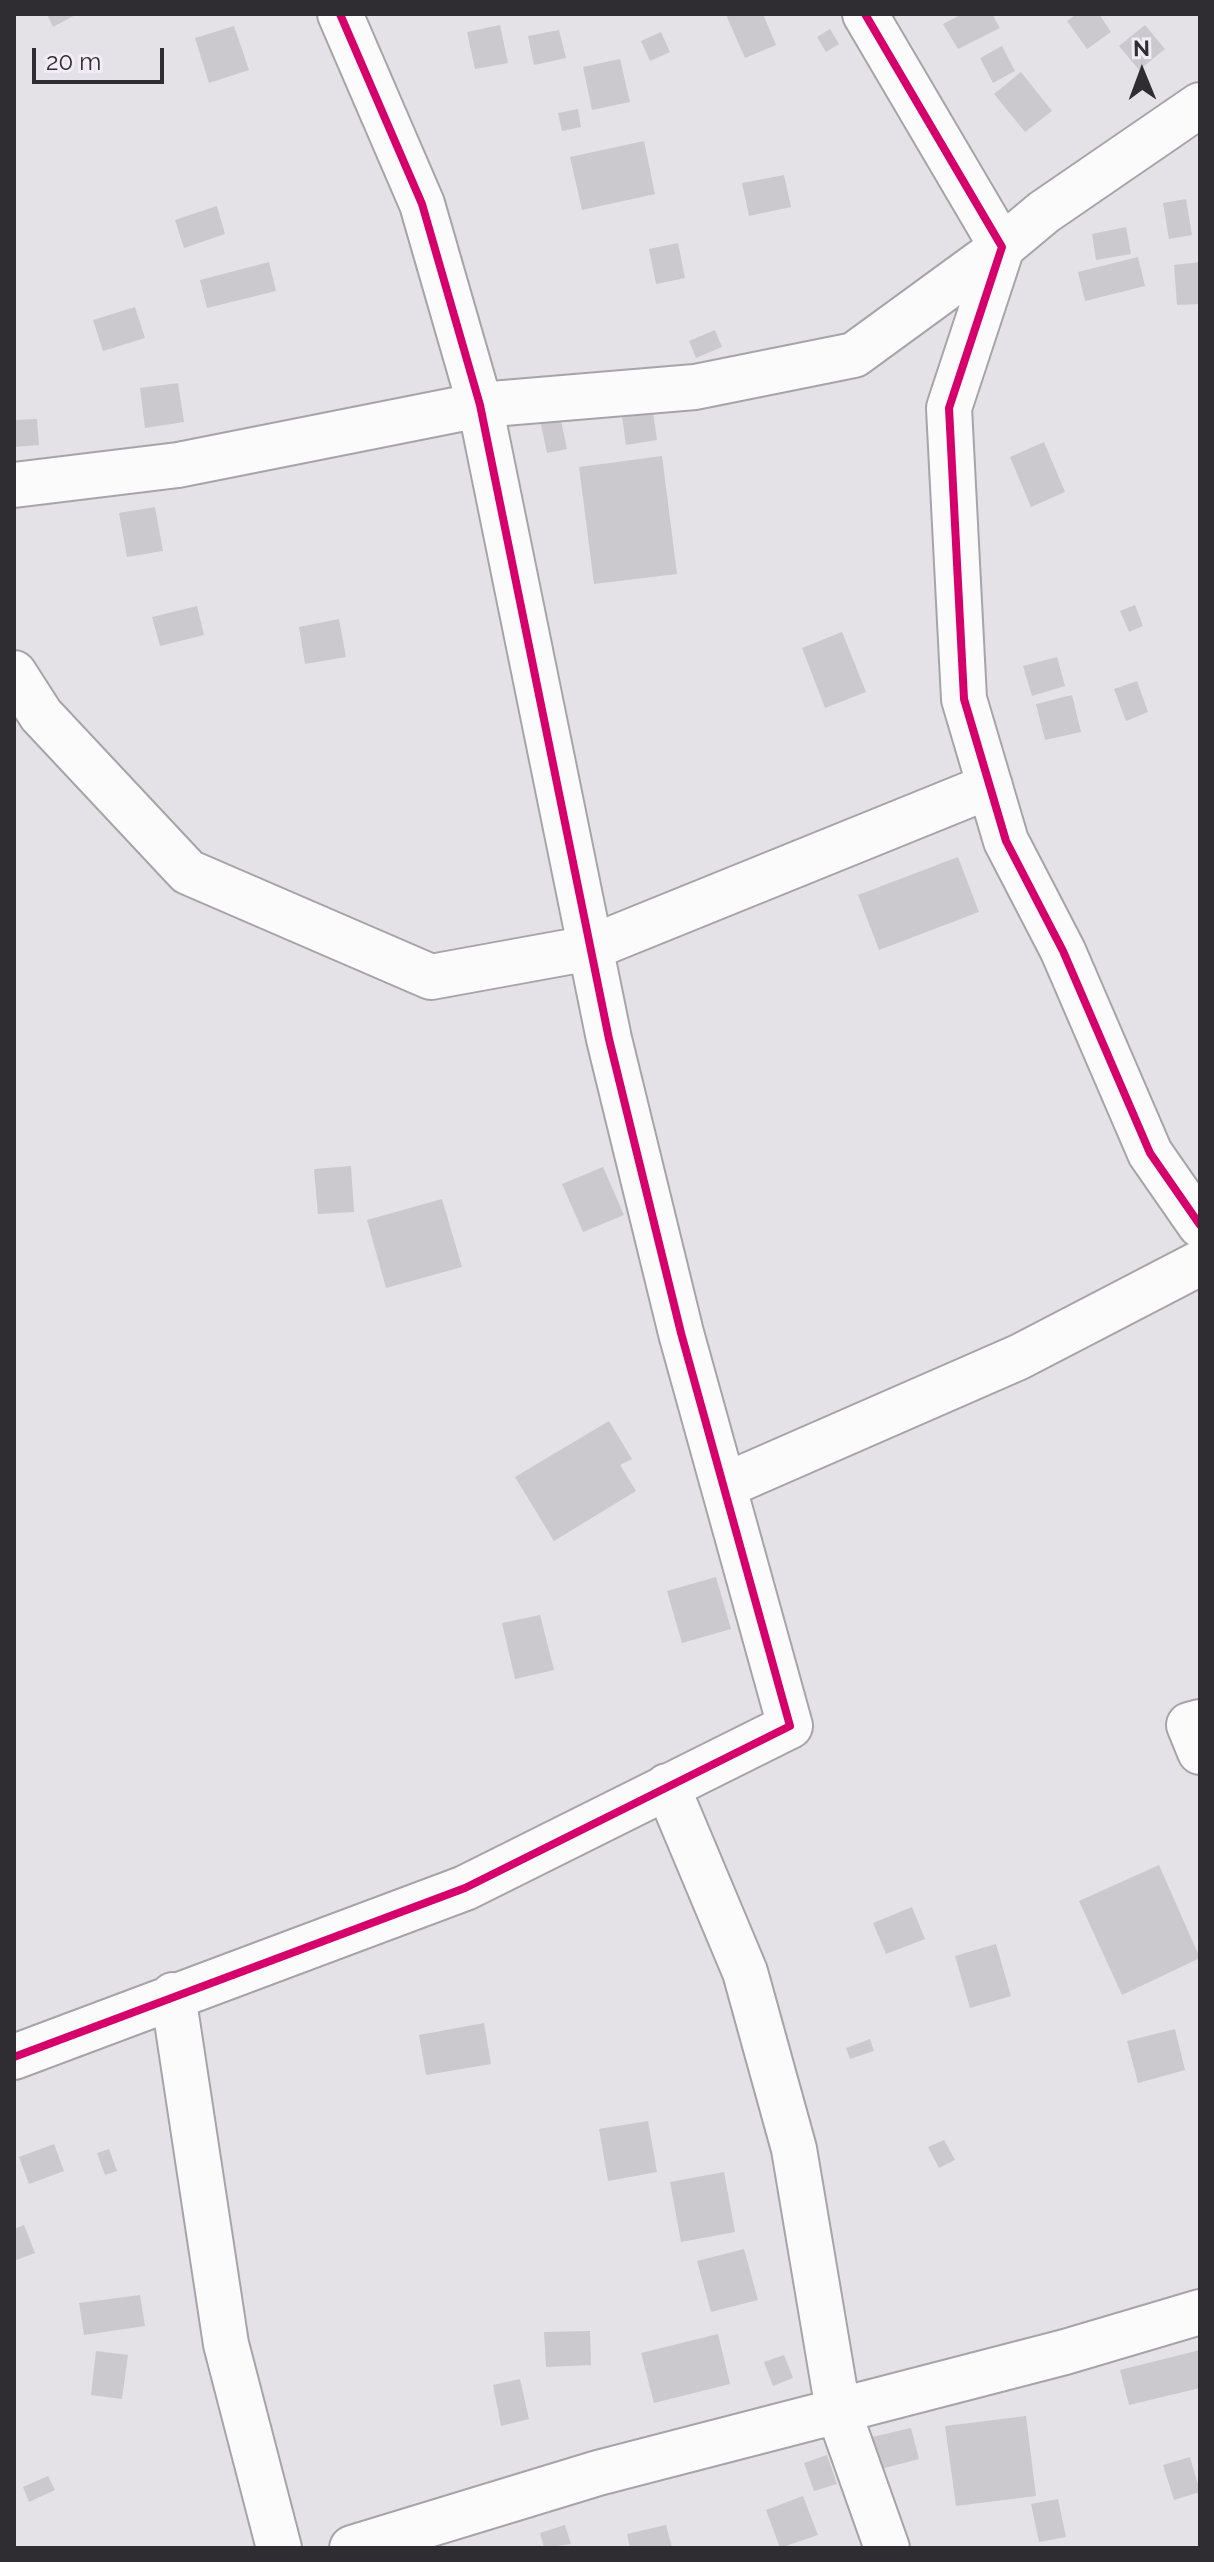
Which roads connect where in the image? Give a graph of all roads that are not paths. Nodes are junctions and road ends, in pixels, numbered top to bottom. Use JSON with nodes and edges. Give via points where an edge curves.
{"nodes":[{"id":1,"x":340,"y":14,"type":"edge"},
{"id":2,"x":865,"y":14,"type":"edge"},
{"id":3,"x":1200,"y":105,"type":"edge"},
{"id":4,"x":1002,"y":247,"type":"junction"},
{"id":5,"x":480,"y":405,"type":"junction"},
{"id":6,"x":14,"y":485,"type":"edge"},
{"id":7,"x":14,"y":673,"type":"edge"},
{"id":8,"x":990,"y":786,"type":"junction"},
{"id":9,"x":590,"y":948,"type":"junction"},
{"id":10,"x":1200,"y":1225,"type":"edge"},
{"id":11,"x":1200,"y":1263,"type":"edge"},
{"id":12,"x":724,"y":1486,"type":"junction"},
{"id":13,"x":1200,"y":1722,"type":"edge"},
{"id":14,"x":1200,"y":1752,"type":"edge"},
{"id":15,"x":667,"y":1786,"type":"junction"},
{"id":16,"x":173,"y":1995,"type":"junction"},
{"id":17,"x":14,"y":2057,"type":"edge"},
{"id":18,"x":1200,"y":2312,"type":"edge"},
{"id":19,"x":838,"y":2410,"type":"junction"},
{"id":20,"x":279,"y":2548,"type":"edge"},
{"id":21,"x":352,"y":2548,"type":"edge"},
{"id":22,"x":887,"y":2548,"type":"edge"}],
"edges":[{"from":1,"to":5,"type":"street","via":[[422,204]]},
{"from":2,"to":4,"type":"street"},
{"from":3,"to":4,"type":"street"},
{"from":4,"to":5,"type":"street","via":[[854,355],[695,387]]},
{"from":4,"to":8,"type":"street","via":[[949,408],[964,699]]},
{"from":5,"to":6,"type":"street","via":[[178,465]]},
{"from":5,"to":9,"type":"street"},
{"from":7,"to":9,"type":"street","via":[[41,715],[188,872],[431,977]]},
{"from":8,"to":9,"type":"street"},
{"from":8,"to":10,"type":"street","via":[[1006,841],[1063,951],[1150,1153]]},
{"from":9,"to":12,"type":"street","via":[[681,1333]]},
{"from":11,"to":12,"type":"street","via":[[1019,1357]]},
{"from":12,"to":15,"type":"street","via":[[790,1726]]},
{"from":13,"to":14,"type":"street","via":[[1189,1725]]},
{"from":15,"to":16,"type":"street","via":[[465,1888]]},
{"from":15,"to":19,"type":"street","via":[[745,1972],[794,2149]]},
{"from":16,"to":17,"type":"street"},
{"from":16,"to":20,"type":"street","via":[[226,2344]]},
{"from":18,"to":19,"type":"street"},
{"from":19,"to":21,"type":"street","via":[[598,2473]]},
{"from":19,"to":22,"type":"street"}]}
